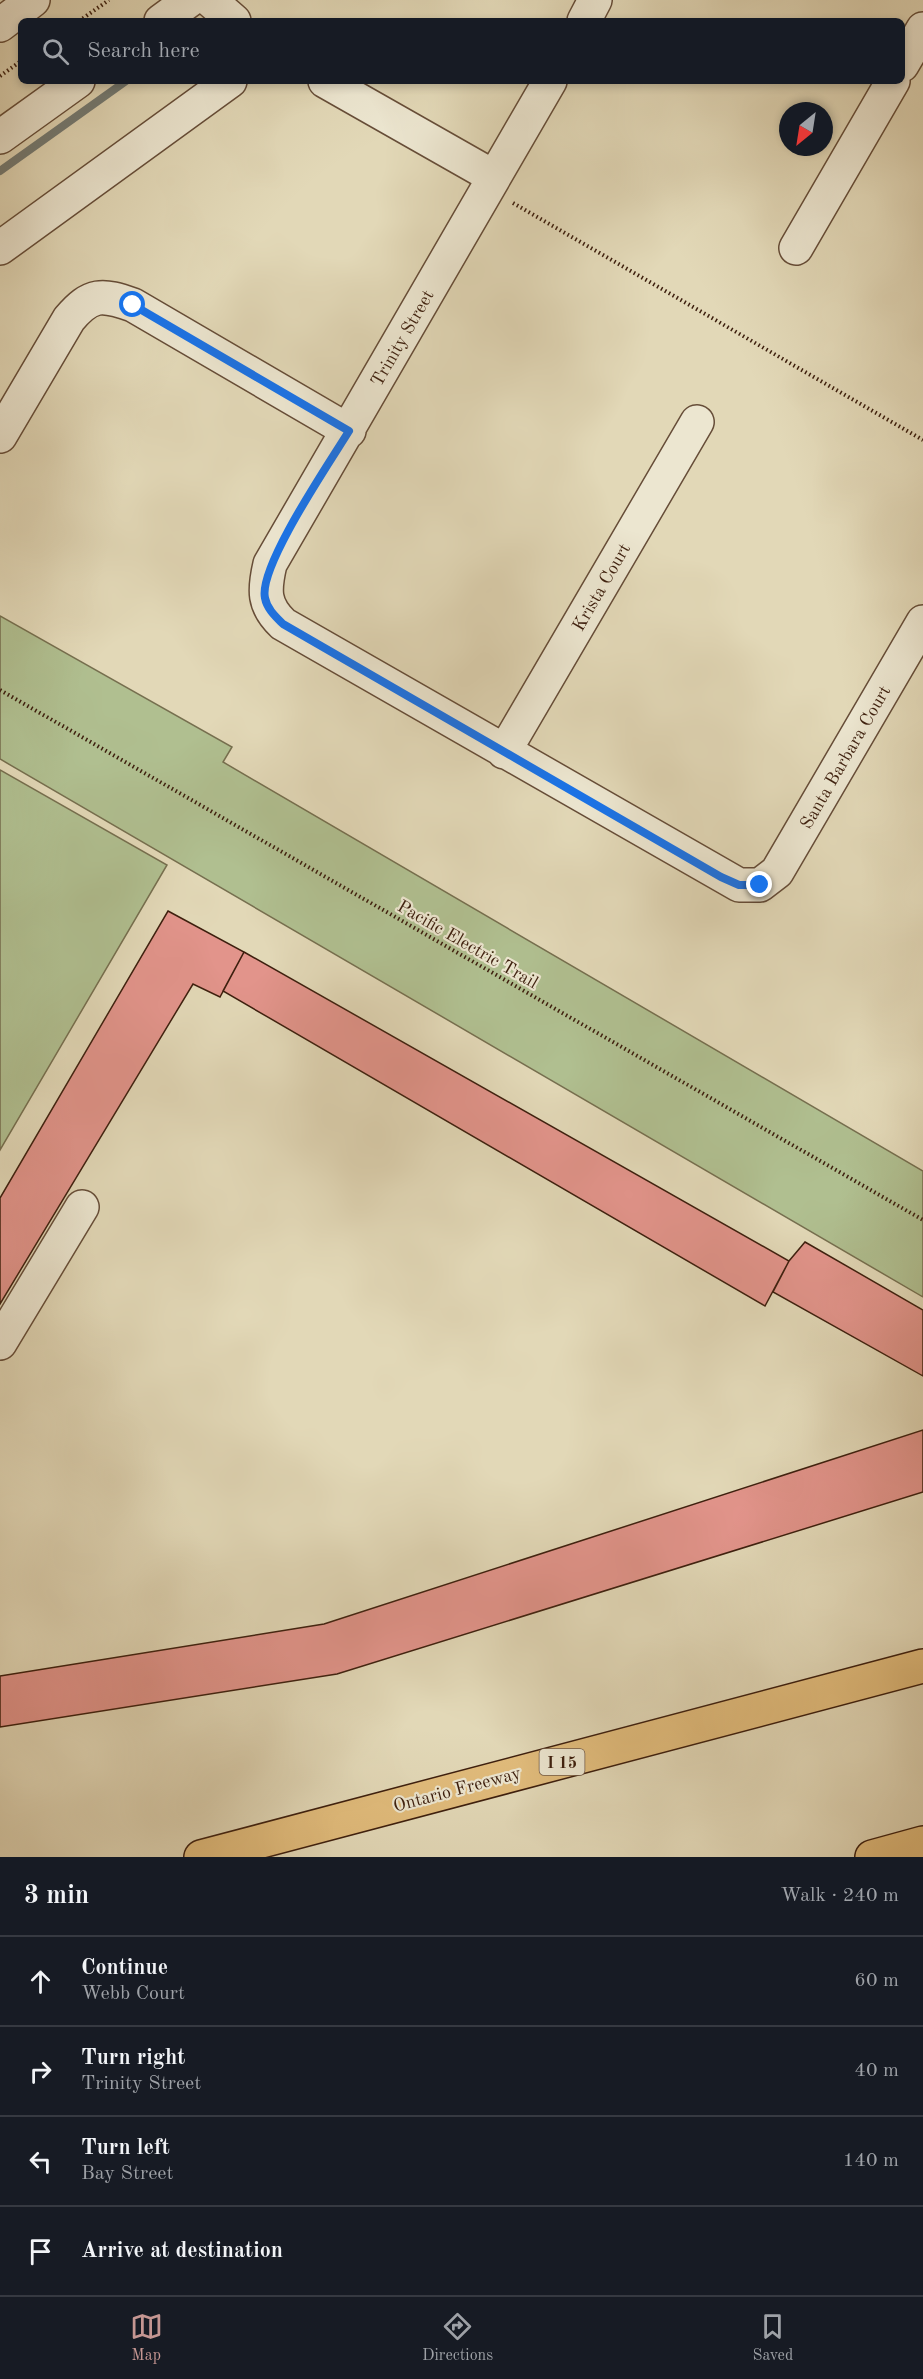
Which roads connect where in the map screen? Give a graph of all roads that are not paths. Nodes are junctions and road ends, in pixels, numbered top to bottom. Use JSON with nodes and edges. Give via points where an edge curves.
{"nodes":[{"id":1,"x":33,"y":0,"type":"edge"},
{"id":2,"x":190,"y":0,"type":"edge"},
{"id":3,"x":210,"y":0,"type":"edge"},
{"id":4,"x":595,"y":0,"type":"edge"},
{"id":5,"x":165,"y":18,"type":"edge"},
{"id":6,"x":231,"y":18,"type":"edge"},
{"id":7,"x":586,"y":18,"type":"edge"},
{"id":8,"x":0,"y":25,"type":"edge"},
{"id":9,"x":923,"y":29,"type":"edge"},
{"id":10,"x":905,"y":60,"type":"edge"},
{"id":11,"x":74,"y":84,"type":"edge"},
{"id":12,"x":226,"y":84,"type":"edge"},
{"id":13,"x":330,"y":84,"type":"edge"},
{"id":14,"x":549,"y":84,"type":"edge"},
{"id":15,"x":891,"y":84,"type":"edge"},
{"id":16,"x":0,"y":137,"type":"edge"},
{"id":17,"x":503,"y":190,"type":"junction"},
{"id":18,"x":0,"y":248,"type":"edge"},
{"id":19,"x":796,"y":248,"type":"dead end"},
{"id":20,"x":697,"y":422,"type":"dead end"},
{"id":21,"x":349,"y":431,"type":"junction"},
{"id":22,"x":0,"y":436,"type":"edge"},
{"id":23,"x":923,"y":622,"type":"edge"},
{"id":24,"x":504,"y":752,"type":"junction"},
{"id":25,"x":82,"y":1207,"type":"dead end"},
{"id":26,"x":0,"y":1343,"type":"edge"},
{"id":27,"x":923,"y":1666,"type":"edge"},
{"id":28,"x":923,"y":1843,"type":"edge"},
{"id":29,"x":201,"y":1857,"type":"edge"},
{"id":30,"x":872,"y":1857,"type":"edge"}],
"edges":[{"from":1,"to":8,"type":"street"},
{"from":2,"to":5,"type":"street"},
{"from":3,"to":6,"type":"street"},
{"from":4,"to":7,"type":"street"},
{"from":9,"to":10,"type":"street"},
{"from":11,"to":16,"type":"street"},
{"from":12,"to":18,"type":"street"},
{"from":13,"to":17,"type":"street"},
{"from":14,"to":17,"type":"street","name":"Trinity Street"},
{"from":15,"to":19,"type":"street"},
{"from":17,"to":21,"type":"street","name":"Trinity Street"},
{"from":20,"to":24,"type":"street","name":"Krista Court"},
{"from":21,"to":22,"type":"street","via":[[133,305],[98,296],[82,304],[69,319]]},
{"from":21,"to":24,"type":"street","name":"Trinity Street","via":[[270,564],[265,598],[272,613],[283,624]]},
{"from":23,"to":24,"type":"street","name":"Santa Barbara Court","via":[[789,855],[777,872],[760,885],[739,885],[721,877]]},
{"from":25,"to":26,"type":"street"},
{"from":27,"to":29,"type":"highway","name":"Ontario Freeway","number":"I 15"},
{"from":28,"to":30,"type":"highway"}]}
